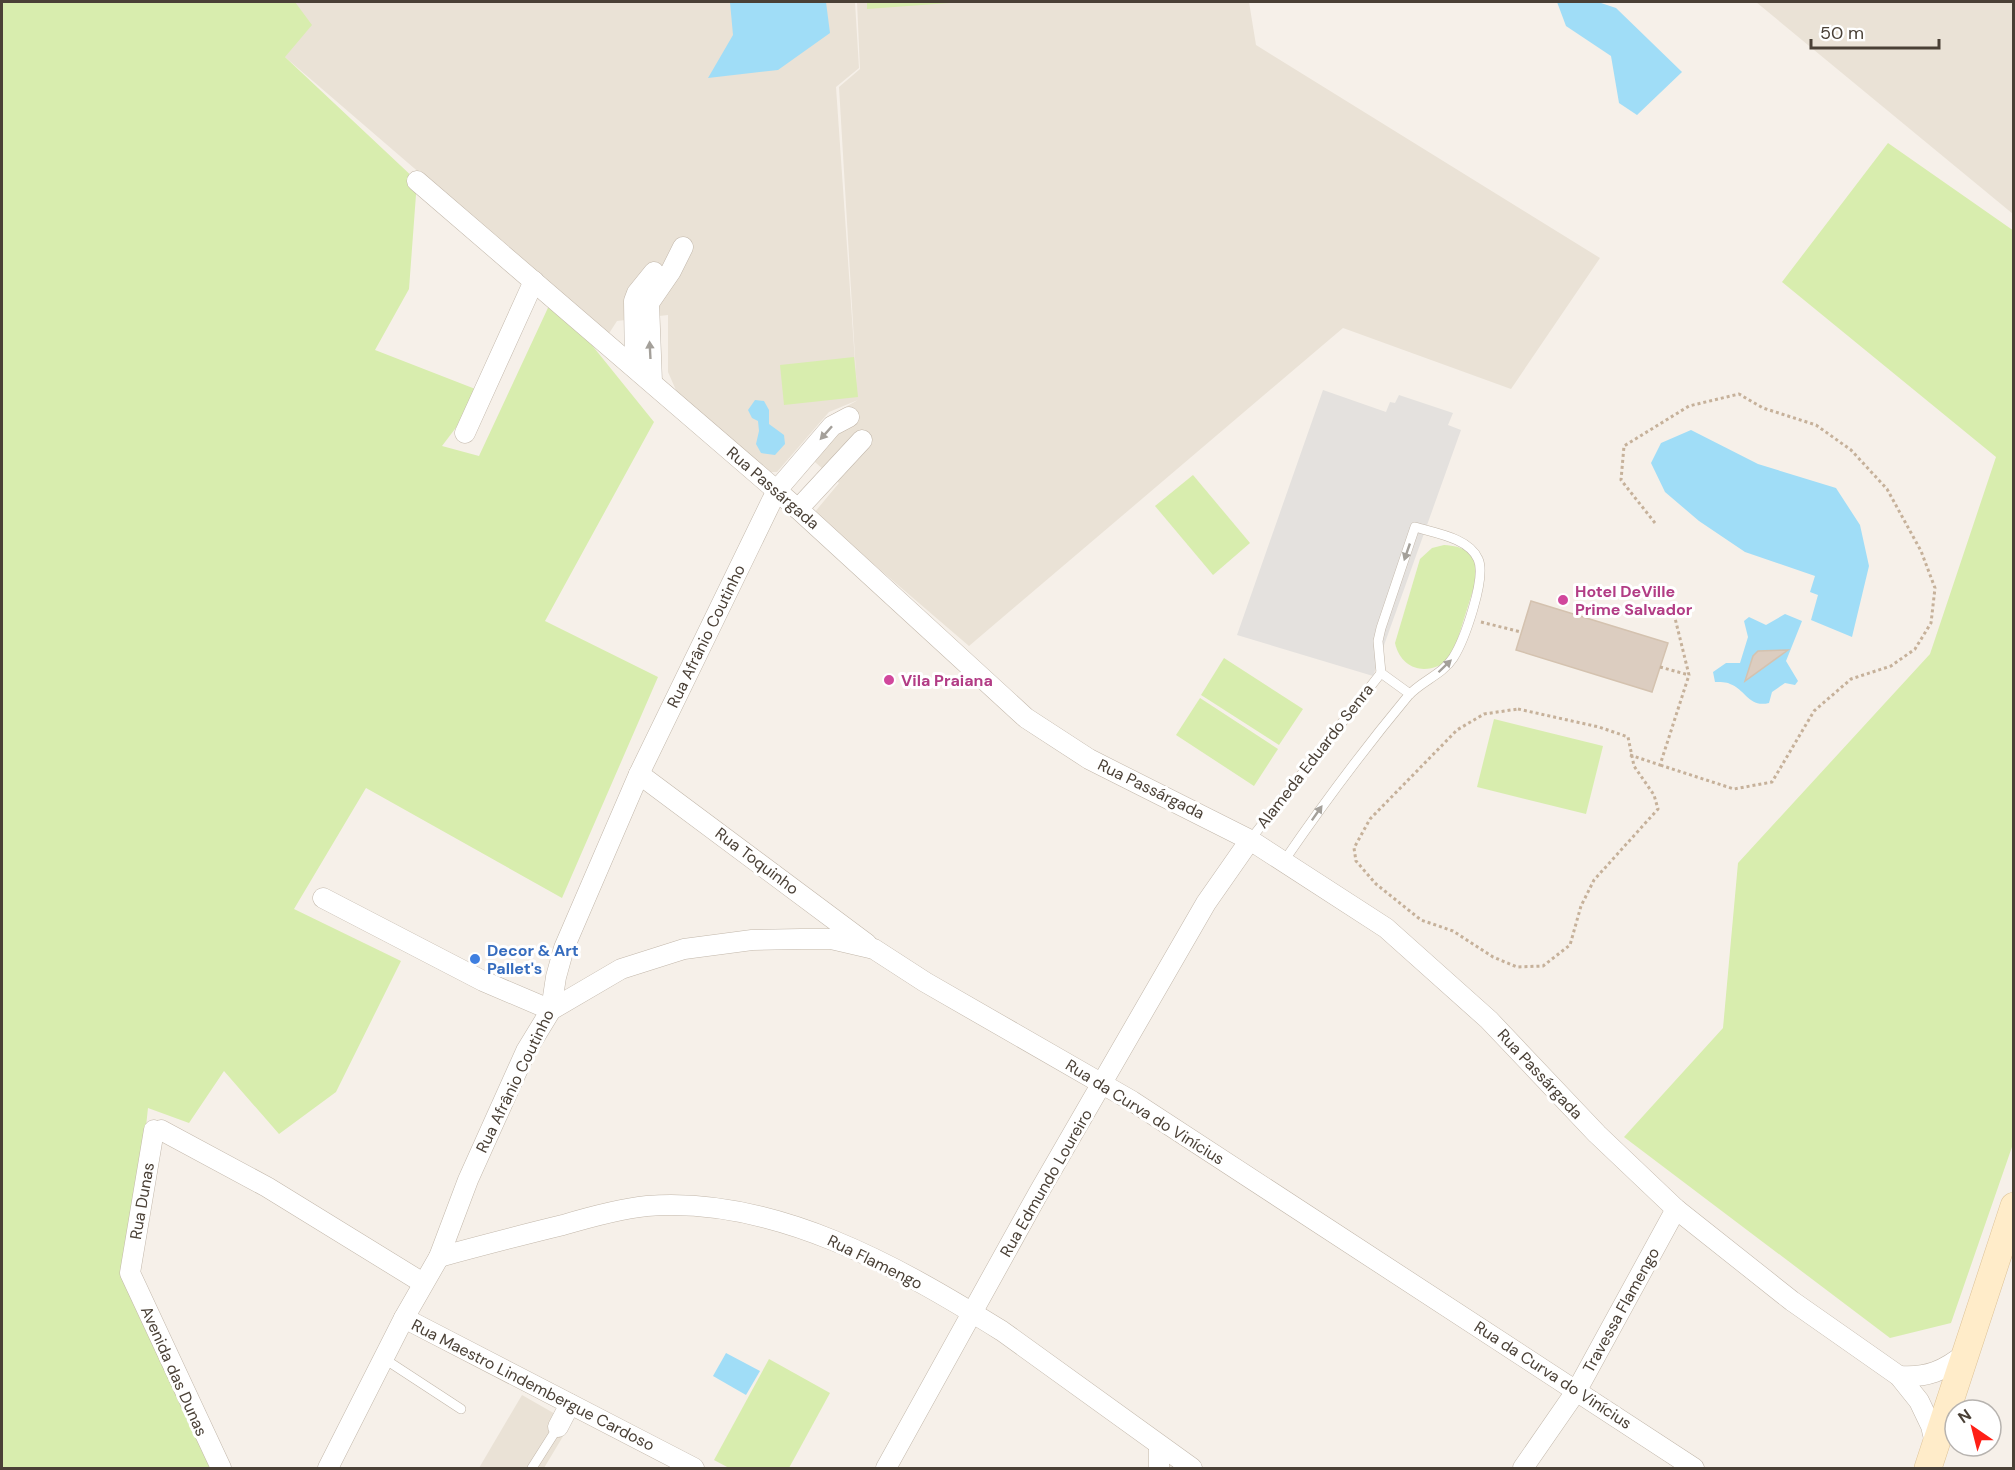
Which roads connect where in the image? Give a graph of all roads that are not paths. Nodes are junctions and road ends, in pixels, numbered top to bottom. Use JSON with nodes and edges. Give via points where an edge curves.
{"nodes":[{"id":1,"x":417,"y":181,"type":"dead end"},
{"id":2,"x":534,"y":281,"type":"junction"},
{"id":3,"x":635,"y":368,"type":"junction"},
{"id":4,"x":652,"y":382,"type":"junction"},
{"id":5,"x":849,"y":417,"type":"dead end"},
{"id":6,"x":465,"y":433,"type":"dead end"},
{"id":7,"x":862,"y":440,"type":"dead end"},
{"id":8,"x":777,"y":490,"type":"junction"},
{"id":9,"x":798,"y":508,"type":"junction"},
{"id":10,"x":1381,"y":673,"type":"junction"},
{"id":11,"x":1410,"y":694,"type":"junction"},
{"id":12,"x":639,"y":774,"type":"junction"},
{"id":13,"x":1250,"y":840,"type":"junction"},
{"id":14,"x":1284,"y":861,"type":"junction"},
{"id":15,"x":322,"y":898,"type":"dead end"},
{"id":16,"x":874,"y":950,"type":"junction"},
{"id":17,"x":551,"y":1010,"type":"junction"},
{"id":18,"x":1103,"y":1084,"type":"junction"},
{"id":19,"x":2013,"y":1206,"type":"edge"},
{"id":20,"x":1676,"y":1209,"type":"junction"},
{"id":21,"x":439,"y":1257,"type":"junction"},
{"id":22,"x":130,"y":1273,"type":"joint"},
{"id":23,"x":423,"y":1283,"type":"junction"},
{"id":24,"x":972,"y":1312,"type":"junction"},
{"id":25,"x":404,"y":1318,"type":"junction"},
{"id":26,"x":1966,"y":1353,"type":"junction"},
{"id":27,"x":383,"y":1358,"type":"junction"},
{"id":28,"x":1899,"y":1376,"type":"junction"},
{"id":29,"x":1577,"y":1390,"type":"junction"},
{"id":30,"x":570,"y":1404,"type":"junction"},
{"id":31,"x":461,"y":1409,"type":"dead end"},
{"id":32,"x":558,"y":1427,"type":"joint"},
{"id":33,"x":1159,"y":1446,"type":"junction"},
{"id":34,"x":1932,"y":1458,"type":"edge"},
{"id":35,"x":221,"y":1468,"type":"edge"},
{"id":36,"x":328,"y":1468,"type":"edge"},
{"id":37,"x":532,"y":1468,"type":"edge"},
{"id":38,"x":694,"y":1468,"type":"edge"},
{"id":39,"x":886,"y":1468,"type":"edge"},
{"id":40,"x":1159,"y":1468,"type":"edge"},
{"id":41,"x":1192,"y":1468,"type":"edge"},
{"id":42,"x":1523,"y":1468,"type":"edge"},
{"id":43,"x":1694,"y":1468,"type":"edge"}],
"edges":[{"from":1,"to":2,"type":"street","name":"Rua Passárgada"},
{"from":2,"to":3,"type":"street","name":"Rua Passárgada"},
{"from":2,"to":6,"type":"street"},
{"from":3,"to":4,"type":"street","name":"Rua Passárgada"},
{"from":4,"to":3,"type":"street","one_way":true,"via":[[649,303],[683,247],[637,293],[633,318]]},
{"from":4,"to":8,"type":"street","name":"Rua Passárgada"},
{"from":5,"to":8,"type":"street","name":"Rua Afrânio Coutinho","one_way":true,"via":[[832,426]]},
{"from":7,"to":9,"type":"street"},
{"from":8,"to":9,"type":"street","name":"Rua Passárgada"},
{"from":8,"to":12,"type":"street","name":"Rua Afrânio Coutinho"},
{"from":9,"to":13,"type":"street","name":"Rua Passárgada","via":[[1000,696],[1043,731],[1089,759]]},
{"from":10,"to":11,"type":"lane","name":"Alameda Eduardo Senra"},
{"from":11,"to":10,"type":"lane","name":"Alameda Eduardo Senra","one_way":true,"via":[[1451,660],[1480,585],[1479,559],[1462,542],[1415,526],[1379,634]]},
{"from":10,"to":13,"type":"lane","name":"Alameda Eduardo Senra"},
{"from":14,"to":11,"type":"lane","name":"Alameda Eduardo Senra","one_way":true},
{"from":12,"to":16,"type":"street","name":"Rua Toquinho"},
{"from":12,"to":17,"type":"street","name":"Rua Afrânio Coutinho","via":[[564,948]]},
{"from":13,"to":14,"type":"street","name":"Rua Passárgada"},
{"from":13,"to":18,"type":"street","name":"Rua Edmundo Loureiro","via":[[1206,903]]},
{"from":14,"to":20,"type":"street","name":"Rua Passárgada","via":[[1386,928],[1413,951],[1489,1020],[1597,1134]]},
{"from":15,"to":17,"type":"street","via":[[494,986]]},
{"from":16,"to":17,"type":"street","name":"Rua da Curva do Vinícius","via":[[831,939],[752,940],[684,949],[621,969]]},
{"from":16,"to":18,"type":"street","name":"Rua da Curva do Vinícius"},
{"from":17,"to":21,"type":"street","name":"Rua Afrânio Coutinho","via":[[526,1051],[468,1180]]},
{"from":18,"to":24,"type":"street","name":"Rua Edmundo Loureiro"},
{"from":18,"to":29,"type":"street","name":"Rua da Curva do Vinícius"},
{"from":19,"to":26,"type":"main road"},
{"from":20,"to":28,"type":"street","name":"Rua Passárgada","via":[[1792,1301]]},
{"from":20,"to":29,"type":"street","name":"Travessa Flamengo"},
{"from":21,"to":23,"type":"street","name":"Rua Afrânio Coutinho"},
{"from":21,"to":24,"type":"street","name":"Rua Flamengo","via":[[611,1212],[686,1205],[725,1210],[823,1236],[865,1253]]},
{"from":22,"to":23,"type":"street","name":"Rua Dunas","via":[[158,1130],[267,1187]]},
{"from":22,"to":35,"type":"street","name":"Avenida das Dunas"},
{"from":23,"to":25,"type":"street","name":"Rua Afrânio Coutinho"},
{"from":24,"to":33,"type":"street","name":"Rua Flamengo"},
{"from":24,"to":39,"type":"street","name":"Rua Edmundo Loureiro"},
{"from":25,"to":27,"type":"street","name":"Rua Afrânio Coutinho"},
{"from":25,"to":30,"type":"street","name":"Rua Maestro Lindembergue Cardoso"},
{"from":26,"to":28,"type":"street","via":[[1940,1372]]},
{"from":26,"to":34,"type":"main road"},
{"from":27,"to":31,"type":"lane"},
{"from":27,"to":36,"type":"street","name":"Rua Afrânio Coutinho"},
{"from":28,"to":34,"type":"street","name":"Rua Passárgada","via":[[1919,1401],[1931,1426]]},
{"from":29,"to":42,"type":"street","name":"Travessa Flamengo"},
{"from":29,"to":43,"type":"street","name":"Rua da Curva do Vinícius"},
{"from":30,"to":32,"type":"street"},
{"from":30,"to":38,"type":"street","name":"Rua Maestro Lindembergue Cardoso"},
{"from":32,"to":37,"type":"lane"},
{"from":33,"to":40,"type":"street"},
{"from":33,"to":41,"type":"street","name":"Rua Flamengo"}]}
